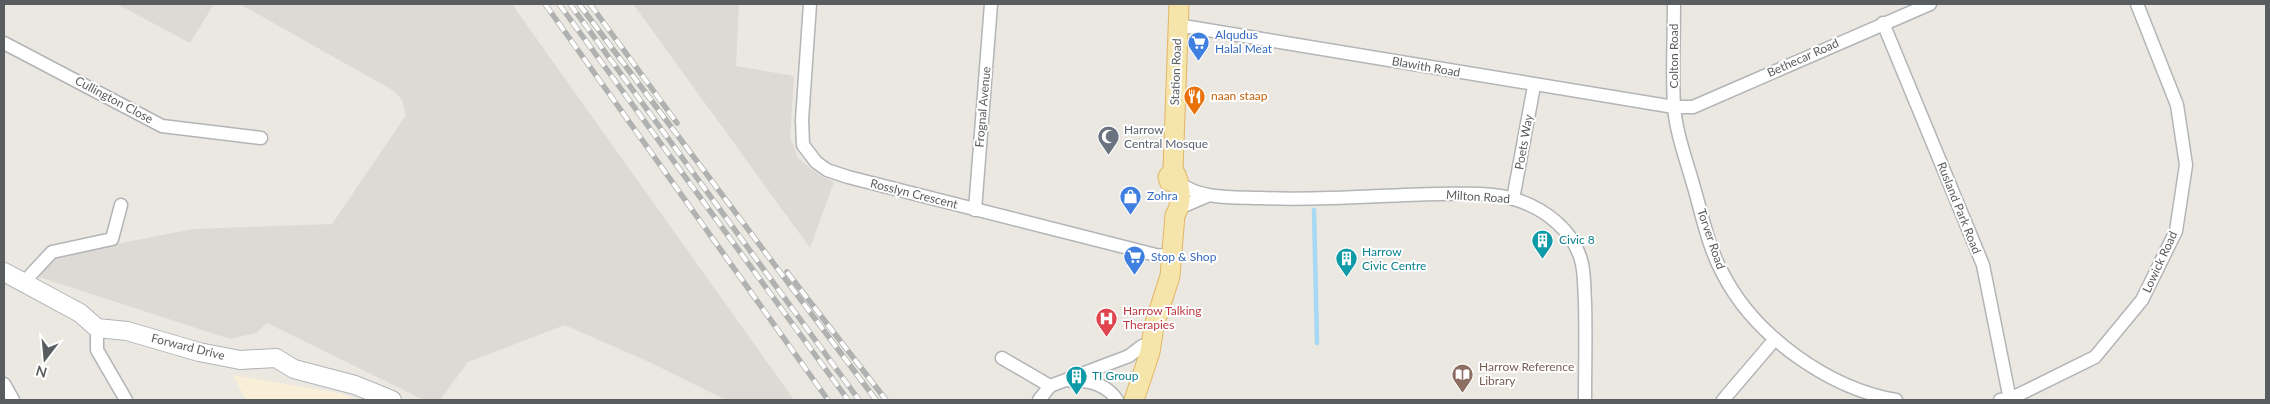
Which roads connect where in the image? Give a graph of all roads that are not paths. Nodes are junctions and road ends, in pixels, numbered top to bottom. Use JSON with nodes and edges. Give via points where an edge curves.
{"nodes":[{"id":1,"x":810,"y":4,"type":"edge"},
{"id":2,"x":992,"y":4,"type":"edge"},
{"id":3,"x":1180,"y":4,"type":"edge"},
{"id":4,"x":1674,"y":4,"type":"edge"},
{"id":5,"x":1930,"y":4,"type":"edge"},
{"id":6,"x":2136,"y":4,"type":"edge"},
{"id":7,"x":1883,"y":23,"type":"junction"},
{"id":8,"x":1178,"y":25,"type":"junction"},
{"id":9,"x":4,"y":42,"type":"edge"},
{"id":10,"x":1534,"y":86,"type":"junction"},
{"id":11,"x":1674,"y":107,"type":"junction"},
{"id":12,"x":260,"y":138,"type":"dead end"},
{"id":13,"x":1176,"y":176,"type":"junction"},
{"id":14,"x":1207,"y":196,"type":"junction"},
{"id":15,"x":1513,"y":199,"type":"junction"},
{"id":16,"x":120,"y":205,"type":"dead end"},
{"id":17,"x":975,"y":210,"type":"junction"},
{"id":18,"x":1177,"y":212,"type":"junction"},
{"id":19,"x":1173,"y":256,"type":"junction"},
{"id":20,"x":4,"y":272,"type":"edge"},
{"id":21,"x":24,"y":282,"type":"junction"},
{"id":22,"x":1154,"y":326,"type":"junction"},
{"id":23,"x":97,"y":328,"type":"junction"},
{"id":24,"x":1775,"y":339,"type":"junction"},
{"id":25,"x":1142,"y":346,"type":"junction"},
{"id":26,"x":1002,"y":358,"type":"dead end"},
{"id":27,"x":1067,"y":381,"type":"junction"},
{"id":28,"x":4,"y":385,"type":"edge"},
{"id":29,"x":1050,"y":386,"type":"junction"},
{"id":30,"x":13,"y":400,"type":"edge"},
{"id":31,"x":126,"y":400,"type":"edge"},
{"id":32,"x":392,"y":400,"type":"edge"},
{"id":33,"x":1040,"y":400,"type":"edge"},
{"id":34,"x":1117,"y":400,"type":"edge"},
{"id":35,"x":1123,"y":400,"type":"edge"},
{"id":36,"x":1134,"y":400,"type":"edge"},
{"id":37,"x":1585,"y":400,"type":"edge"},
{"id":38,"x":1723,"y":400,"type":"edge"},
{"id":39,"x":1896,"y":400,"type":"edge"},
{"id":40,"x":2007,"y":400,"type":"edge"}],
"edges":[{"from":1,"to":17,"type":"street","name":"Rosslyn Crescent","via":[[802,120],[804,144],[816,162],[842,175]]},
{"from":2,"to":17,"type":"street","name":"Frognal Avenue"},
{"from":3,"to":8,"type":"main road","name":"Station Road"},
{"from":4,"to":11,"type":"street","name":"Colton Road"},
{"from":5,"to":7,"type":"street","name":"Bethecar Road"},
{"from":6,"to":40,"type":"street","name":"Lowick Road","via":[[2177,105],[2186,166],[2176,231],[2142,300],[2095,357]]},
{"from":7,"to":11,"type":"street","name":"Bethecar Road","via":[[1693,107]]},
{"from":7,"to":40,"type":"street","name":"Rusland Park Road","via":[[1983,265]]},
{"from":8,"to":10,"type":"street","name":"Blawith Road"},
{"from":8,"to":13,"type":"main road","name":"Station Road"},
{"from":9,"to":12,"type":"street","name":"Cullington Close","via":[[162,126]]},
{"from":10,"to":11,"type":"street","name":"Blawith Road"},
{"from":10,"to":15,"type":"street","name":"Poets Way"},
{"from":11,"to":24,"type":"street","name":"Torver Road","via":[[1707,233],[1723,274],[1745,307]]},
{"from":13,"to":14,"type":"street","name":"Milton Road","via":[[1186,188]]},
{"from":13,"to":18,"type":"main road","name":"Station Road","via":[[1168,177],[1170,210]]},
{"from":14,"to":15,"type":"street","name":"Milton Road","via":[[1306,199],[1470,194]]},
{"from":14,"to":18,"type":"street","name":"Milton Road"},
{"from":15,"to":37,"type":"street","name":"Milton Road","via":[[1549,215],[1569,235],[1581,260],[1586,323]]},
{"from":16,"to":21,"type":"street","via":[[112,240],[52,252]]},
{"from":17,"to":19,"type":"street","name":"Rosslyn Crescent","via":[[1156,255]]},
{"from":18,"to":19,"type":"main road","name":"Station Road"},
{"from":19,"to":22,"type":"main road","name":"Station Road"},
{"from":20,"to":21,"type":"street"},
{"from":21,"to":23,"type":"street","via":[[80,313]]},
{"from":22,"to":25,"type":"main road","name":"Station Road"},
{"from":22,"to":36,"type":"main road","name":"Station Road","via":[[1150,352]]},
{"from":23,"to":31,"type":"street","via":[[97,350]]},
{"from":23,"to":32,"type":"street","name":"Forward Drive","via":[[127,331],[240,360],[276,358],[294,369],[356,385]]},
{"from":24,"to":38,"type":"street"},
{"from":24,"to":39,"type":"street","name":"Torver Road","via":[[1818,371],[1875,397]]},
{"from":25,"to":27,"type":"street","via":[[1129,356]]},
{"from":25,"to":35,"type":"main road","name":"Station Road"},
{"from":26,"to":29,"type":"street"},
{"from":27,"to":29,"type":"street"},
{"from":27,"to":34,"type":"street","via":[[1095,383]]},
{"from":28,"to":30,"type":"street"},
{"from":29,"to":33,"type":"street"}]}
